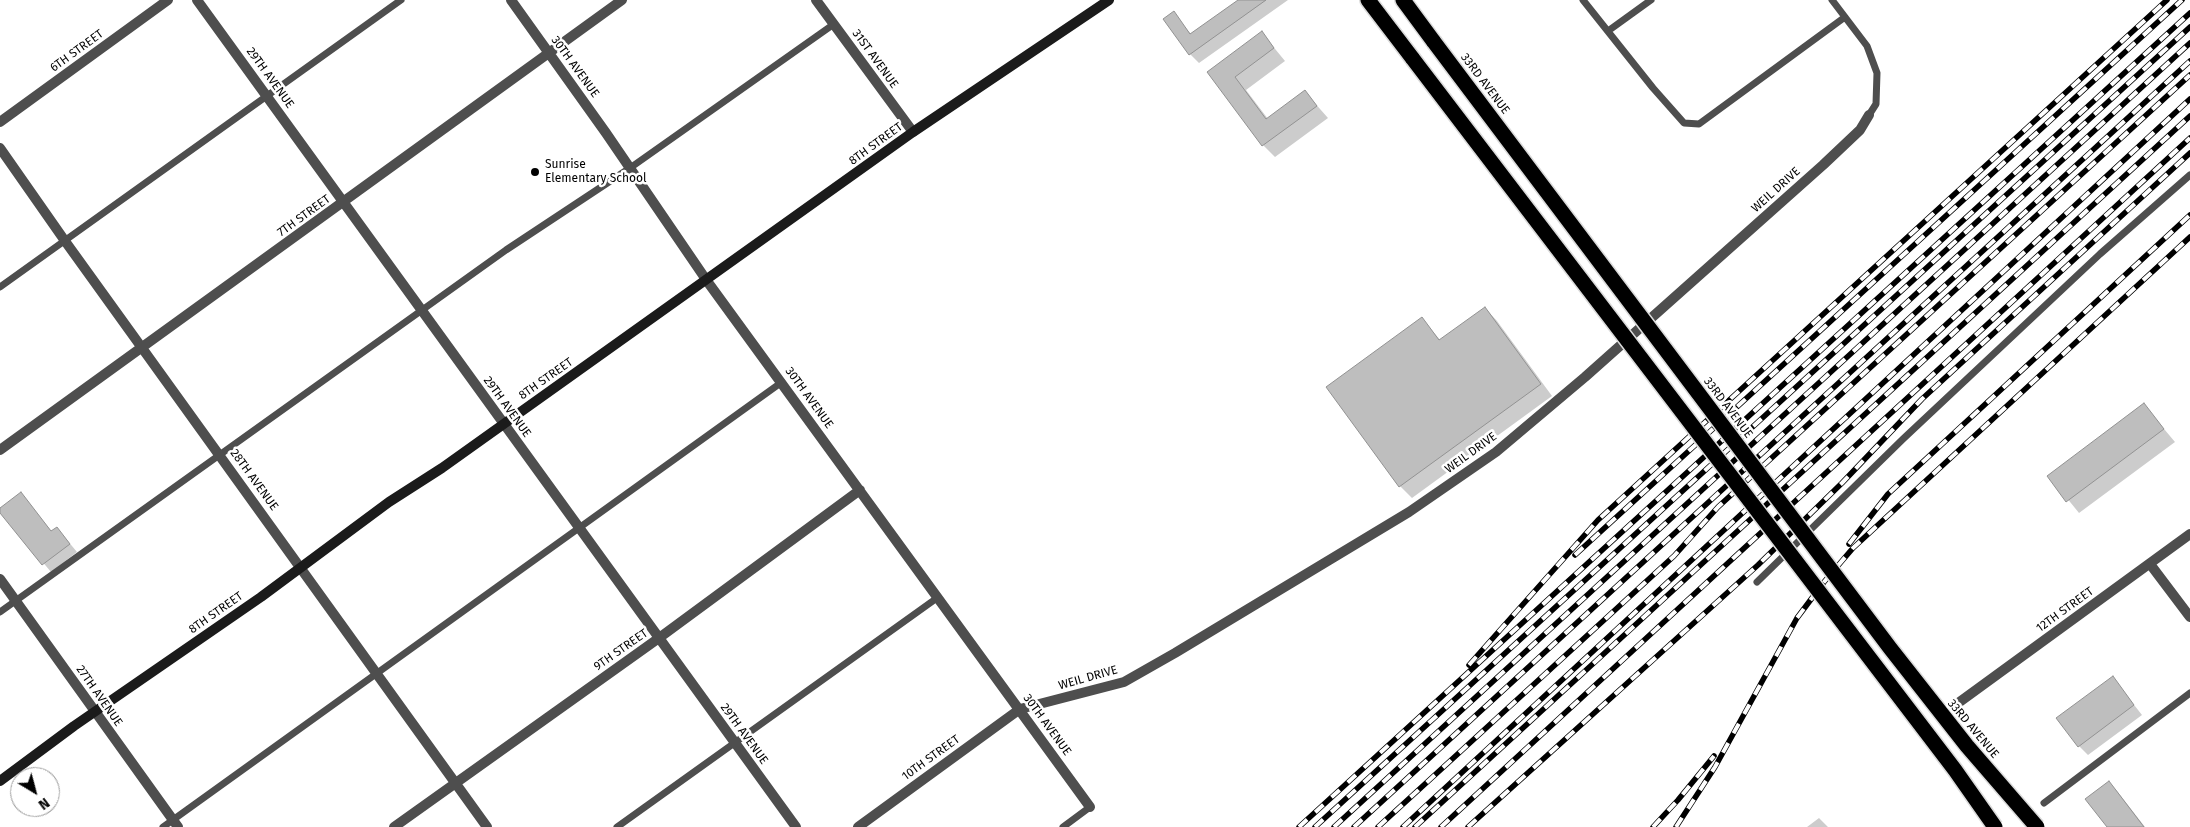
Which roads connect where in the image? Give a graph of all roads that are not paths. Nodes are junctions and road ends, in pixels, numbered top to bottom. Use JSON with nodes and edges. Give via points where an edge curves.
{"nodes":[{"id":1,"x":168,"y":0,"type":"edge"},
{"id":2,"x":198,"y":0,"type":"edge"},
{"id":3,"x":401,"y":0,"type":"edge"},
{"id":4,"x":511,"y":0,"type":"edge"},
{"id":5,"x":622,"y":0,"type":"edge"},
{"id":6,"x":816,"y":0,"type":"edge"},
{"id":7,"x":1109,"y":0,"type":"edge"},
{"id":8,"x":1368,"y":0,"type":"edge"},
{"id":9,"x":1403,"y":0,"type":"edge"},
{"id":10,"x":1583,"y":0,"type":"edge"},
{"id":11,"x":1651,"y":0,"type":"edge"},
{"id":12,"x":1832,"y":0,"type":"edge"},
{"id":13,"x":1845,"y":17,"type":"junction"},
{"id":14,"x":834,"y":24,"type":"junction"},
{"id":15,"x":1608,"y":32,"type":"junction"},
{"id":16,"x":549,"y":53,"type":"junction"},
{"id":17,"x":267,"y":95,"type":"junction"},
{"id":18,"x":1869,"y":115,"type":"joint"},
{"id":19,"x":0,"y":122,"type":"edge"},
{"id":20,"x":913,"y":132,"type":"junction"},
{"id":21,"x":0,"y":148,"type":"edge"},
{"id":22,"x":630,"y":168,"type":"junction"},
{"id":23,"x":2190,"y":174,"type":"edge"},
{"id":24,"x":344,"y":202,"type":"junction"},
{"id":25,"x":64,"y":241,"type":"junction"},
{"id":26,"x":707,"y":281,"type":"junction"},
{"id":27,"x":0,"y":287,"type":"edge"},
{"id":28,"x":422,"y":310,"type":"junction"},
{"id":29,"x":142,"y":348,"type":"junction"},
{"id":30,"x":782,"y":382,"type":"junction"},
{"id":31,"x":504,"y":424,"type":"junction"},
{"id":32,"x":0,"y":450,"type":"edge"},
{"id":33,"x":220,"y":455,"type":"junction"},
{"id":34,"x":860,"y":490,"type":"junction"},
{"id":35,"x":578,"y":528,"type":"junction"},
{"id":36,"x":2190,"y":534,"type":"edge"},
{"id":37,"x":2150,"y":564,"type":"junction"},
{"id":38,"x":301,"y":567,"type":"junction"},
{"id":39,"x":0,"y":579,"type":"edge"},
{"id":40,"x":1758,"y":582,"type":"dead end"},
{"id":41,"x":937,"y":598,"type":"junction"},
{"id":42,"x":16,"y":601,"type":"junction"},
{"id":43,"x":0,"y":612,"type":"edge"},
{"id":44,"x":2190,"y":617,"type":"edge"},
{"id":45,"x":659,"y":638,"type":"junction"},
{"id":46,"x":377,"y":673,"type":"junction"},
{"id":47,"x":2190,"y":693,"type":"edge"},
{"id":48,"x":1954,"y":706,"type":"dead end"},
{"id":49,"x":1020,"y":709,"type":"junction"},
{"id":50,"x":95,"y":711,"type":"junction"},
{"id":51,"x":735,"y":743,"type":"junction"},
{"id":52,"x":0,"y":780,"type":"edge"},
{"id":53,"x":455,"y":783,"type":"junction"},
{"id":54,"x":2044,"y":803,"type":"dead end"},
{"id":55,"x":1090,"y":807,"type":"joint"},
{"id":56,"x":176,"y":823,"type":"edge"},
{"id":57,"x":163,"y":827,"type":"edge"},
{"id":58,"x":394,"y":827,"type":"edge"},
{"id":59,"x":487,"y":827,"type":"edge"},
{"id":60,"x":617,"y":827,"type":"edge"},
{"id":61,"x":796,"y":827,"type":"edge"},
{"id":62,"x":858,"y":827,"type":"edge"},
{"id":63,"x":1063,"y":827,"type":"edge"},
{"id":64,"x":1995,"y":827,"type":"edge"},
{"id":65,"x":2037,"y":827,"type":"edge"}],
"edges":[{"from":1,"to":19,"type":"street","name":"6TH STREET"},
{"from":2,"to":17,"type":"street","name":"29TH AVENUE"},
{"from":3,"to":17,"type":"lane"},
{"from":4,"to":16,"type":"street","name":"30TH AVENUE"},
{"from":5,"to":16,"type":"street","name":"7TH STREET"},
{"from":6,"to":14,"type":"street","name":"31ST AVENUE"},
{"from":7,"to":20,"type":"main road","name":"8TH STREET"},
{"from":8,"to":64,"type":"highway","bridge":true,"via":[[1955,770]]},
{"from":9,"to":65,"type":"highway","name":"33RD AVENUE","bridge":true,"via":[[1890,648]]},
{"from":10,"to":15,"type":"lane"},
{"from":11,"to":15,"type":"lane"},
{"from":12,"to":13,"type":"lane"},
{"from":13,"to":15,"type":"lane","via":[[1700,124],[1684,123]]},
{"from":13,"to":18,"type":"lane","via":[[1867,46],[1877,73],[1876,104]]},
{"from":14,"to":20,"type":"street","name":"31ST AVENUE"},
{"from":14,"to":22,"type":"lane"},
{"from":16,"to":22,"type":"street","name":"30TH AVENUE"},
{"from":16,"to":24,"type":"street","name":"7TH STREET"},
{"from":17,"to":24,"type":"street","name":"29TH AVENUE"},
{"from":17,"to":25,"type":"lane"},
{"from":18,"to":49,"type":"street","name":"WEIL DRIVE","via":[[1860,130],[1823,165],[1496,452],[1409,512],[1124,682]]},
{"from":20,"to":26,"type":"main road","name":"8TH STREET"},
{"from":21,"to":25,"type":"street","name":"28TH AVENUE"},
{"from":22,"to":26,"type":"street","name":"30TH AVENUE"},
{"from":22,"to":28,"type":"lane"},
{"from":23,"to":40,"type":"lane","via":[[2093,260],[1903,439]]},
{"from":24,"to":28,"type":"street","name":"29TH AVENUE"},
{"from":24,"to":29,"type":"street","name":"7TH STREET"},
{"from":25,"to":27,"type":"lane"},
{"from":25,"to":29,"type":"street","name":"28TH AVENUE"},
{"from":26,"to":30,"type":"street","name":"30TH AVENUE"},
{"from":26,"to":31,"type":"main road","name":"8TH STREET"},
{"from":28,"to":31,"type":"street","name":"29TH AVENUE"},
{"from":28,"to":33,"type":"lane"},
{"from":29,"to":32,"type":"street","name":"7TH STREET"},
{"from":29,"to":33,"type":"street","name":"28TH AVENUE"},
{"from":30,"to":34,"type":"street","name":"30TH AVENUE"},
{"from":30,"to":35,"type":"lane"},
{"from":31,"to":35,"type":"street","name":"29TH AVENUE"},
{"from":31,"to":38,"type":"main road","name":"8TH STREET"},
{"from":33,"to":38,"type":"street","name":"28TH AVENUE"},
{"from":33,"to":42,"type":"lane"},
{"from":34,"to":41,"type":"street","name":"30TH AVENUE"},
{"from":34,"to":45,"type":"street","name":"9TH STREET"},
{"from":35,"to":45,"type":"street","name":"29TH AVENUE"},
{"from":35,"to":46,"type":"lane"},
{"from":36,"to":37,"type":"street","name":"12TH STREET"},
{"from":37,"to":44,"type":"street"},
{"from":37,"to":48,"type":"street","name":"12TH STREET"},
{"from":38,"to":46,"type":"street","name":"28TH AVENUE"},
{"from":38,"to":50,"type":"main road","name":"8TH STREET"},
{"from":39,"to":42,"type":"street","name":"27TH AVENUE"},
{"from":41,"to":49,"type":"street","name":"30TH AVENUE"},
{"from":41,"to":51,"type":"lane"},
{"from":42,"to":43,"type":"lane"},
{"from":42,"to":50,"type":"street","name":"27TH AVENUE"},
{"from":45,"to":51,"type":"street","name":"29TH AVENUE"},
{"from":45,"to":53,"type":"street","name":"9TH STREET"},
{"from":46,"to":53,"type":"street","name":"28TH AVENUE"},
{"from":46,"to":56,"type":"lane"},
{"from":47,"to":54,"type":"lane"},
{"from":49,"to":55,"type":"street","name":"30TH AVENUE"},
{"from":49,"to":62,"type":"street","name":"10TH STREET"},
{"from":50,"to":52,"type":"main road","name":"8TH STREET"},
{"from":50,"to":56,"type":"street","name":"27TH AVENUE"},
{"from":51,"to":60,"type":"lane"},
{"from":51,"to":61,"type":"street","name":"29TH AVENUE"},
{"from":53,"to":58,"type":"street","name":"9TH STREET"},
{"from":53,"to":59,"type":"street","name":"28TH AVENUE"},
{"from":55,"to":63,"type":"lane"},
{"from":56,"to":57,"type":"lane"}]}
